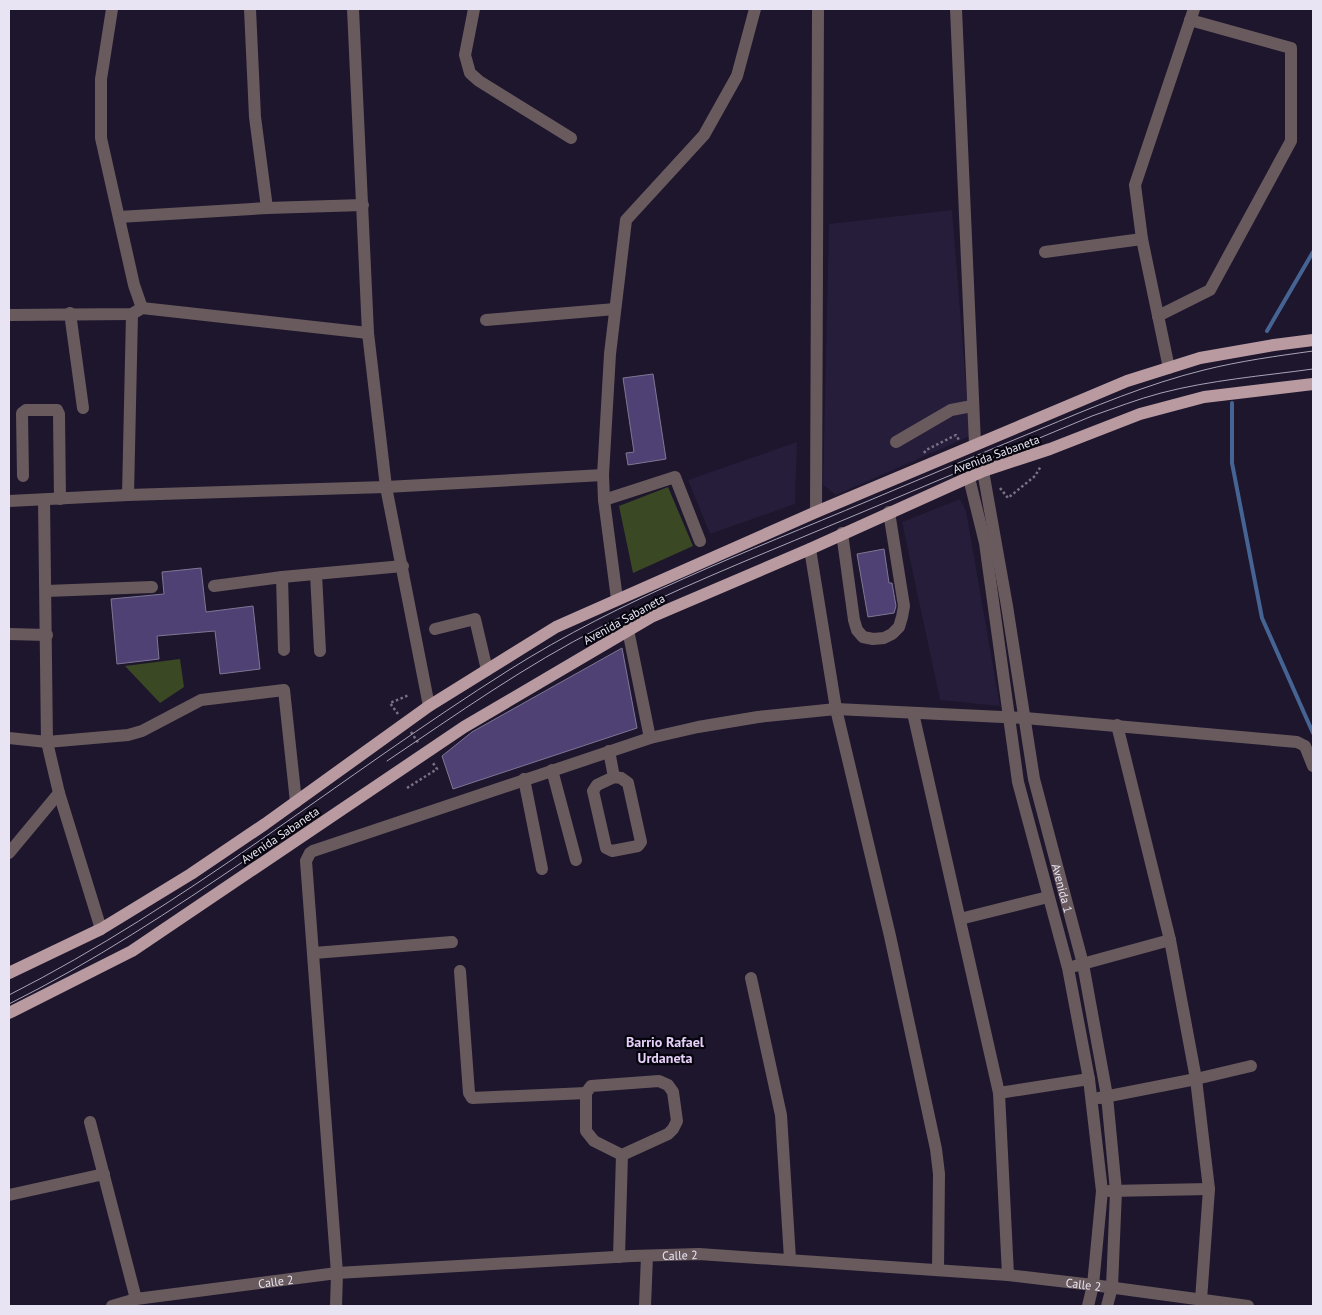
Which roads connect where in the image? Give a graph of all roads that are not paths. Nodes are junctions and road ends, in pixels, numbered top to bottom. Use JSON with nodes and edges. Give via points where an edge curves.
{"nodes":[{"id":1,"x":112,"y":9,"type":"edge"},
{"id":2,"x":250,"y":9,"type":"edge"},
{"id":3,"x":353,"y":9,"type":"edge"},
{"id":4,"x":474,"y":9,"type":"edge"},
{"id":5,"x":755,"y":9,"type":"edge"},
{"id":6,"x":818,"y":9,"type":"edge"},
{"id":7,"x":956,"y":9,"type":"edge"},
{"id":8,"x":1192,"y":15,"type":"edge"},
{"id":9,"x":571,"y":138,"type":"dead end"},
{"id":10,"x":363,"y":205,"type":"junction"},
{"id":11,"x":267,"y":208,"type":"junction"},
{"id":12,"x":119,"y":217,"type":"junction"},
{"id":13,"x":1142,"y":239,"type":"junction"},
{"id":14,"x":1045,"y":252,"type":"dead end"},
{"id":15,"x":615,"y":309,"type":"junction"},
{"id":16,"x":137,"y":311,"type":"junction"},
{"id":17,"x":70,"y":313,"type":"junction"},
{"id":18,"x":9,"y":315,"type":"edge"},
{"id":19,"x":1158,"y":316,"type":"junction"},
{"id":20,"x":486,"y":320,"type":"dead end"},
{"id":21,"x":368,"y":333,"type":"junction"},
{"id":22,"x":1313,"y":340,"type":"edge"},
{"id":23,"x":1169,"y":368,"type":"junction"},
{"id":24,"x":1313,"y":384,"type":"edge"},
{"id":25,"x":972,"y":406,"type":"junction"},
{"id":26,"x":83,"y":408,"type":"dead end"},
{"id":27,"x":896,"y":442,"type":"dead end"},
{"id":28,"x":975,"y":444,"type":"junction"},
{"id":29,"x":984,"y":472,"type":"junction"},
{"id":30,"x":603,"y":475,"type":"junction"},
{"id":31,"x":24,"y":476,"type":"dead end"},
{"id":32,"x":969,"y":478,"type":"junction"},
{"id":33,"x":386,"y":486,"type":"junction"},
{"id":34,"x":128,"y":495,"type":"junction"},
{"id":35,"x":60,"y":499,"type":"junction"},
{"id":36,"x":44,"y":500,"type":"junction"},
{"id":37,"x":604,"y":500,"type":"junction"},
{"id":38,"x":9,"y":501,"type":"edge"},
{"id":39,"x":816,"y":512,"type":"junction"},
{"id":40,"x":889,"y":512,"type":"junction"},
{"id":41,"x":842,"y":533,"type":"junction"},
{"id":42,"x":700,"y":541,"type":"dead end"},
{"id":43,"x":810,"y":549,"type":"junction"},
{"id":44,"x":403,"y":566,"type":"junction"},
{"id":45,"x":316,"y":574,"type":"junction"},
{"id":46,"x":282,"y":577,"type":"junction"},
{"id":47,"x":214,"y":586,"type":"dead end"},
{"id":48,"x":152,"y":587,"type":"dead end"},
{"id":49,"x":46,"y":591,"type":"junction"},
{"id":50,"x":617,"y":599,"type":"junction"},
{"id":51,"x":435,"y":629,"type":"dead end"},
{"id":52,"x":628,"y":630,"type":"junction"},
{"id":53,"x":9,"y":634,"type":"edge"},
{"id":54,"x":47,"y":635,"type":"junction"},
{"id":55,"x":284,"y":650,"type":"dead end"},
{"id":56,"x":320,"y":651,"type":"dead end"},
{"id":57,"x":487,"y":670,"type":"junction"},
{"id":58,"x":429,"y":706,"type":"junction"},
{"id":59,"x":836,"y":709,"type":"junction"},
{"id":60,"x":914,"y":713,"type":"junction"},
{"id":61,"x":1010,"y":718,"type":"junction"},
{"id":62,"x":1025,"y":718,"type":"junction"},
{"id":63,"x":1117,"y":725,"type":"junction"},
{"id":64,"x":9,"y":738,"type":"edge"},
{"id":65,"x":650,"y":738,"type":"junction"},
{"id":66,"x":47,"y":742,"type":"junction"},
{"id":67,"x":609,"y":751,"type":"junction"},
{"id":68,"x":1313,"y":766,"type":"edge"},
{"id":69,"x":552,"y":770,"type":"junction"},
{"id":70,"x":614,"y":777,"type":"junction"},
{"id":71,"x":524,"y":779,"type":"junction"},
{"id":72,"x":59,"y":793,"type":"junction"},
{"id":73,"x":296,"y":802,"type":"junction"},
{"id":74,"x":1051,"y":844,"type":"junction"},
{"id":75,"x":1036,"y":849,"type":"junction"},
{"id":76,"x":9,"y":854,"type":"edge"},
{"id":77,"x":576,"y":860,"type":"dead end"},
{"id":78,"x":542,"y":869,"type":"dead end"},
{"id":79,"x":1048,"y":898,"type":"junction"},
{"id":80,"x":960,"y":919,"type":"junction"},
{"id":81,"x":102,"y":929,"type":"junction"},
{"id":82,"x":1170,"y":940,"type":"junction"},
{"id":83,"x":452,"y":942,"type":"dead end"},
{"id":84,"x":314,"y":953,"type":"junction"},
{"id":85,"x":1083,"y":964,"type":"junction"},
{"id":86,"x":1068,"y":968,"type":"junction"},
{"id":87,"x":460,"y":971,"type":"dead end"},
{"id":88,"x":9,"y":973,"type":"edge"},
{"id":89,"x":751,"y":978,"type":"dead end"},
{"id":90,"x":9,"y":1013,"type":"edge"},
{"id":91,"x":1251,"y":1066,"type":"dead end"},
{"id":92,"x":1089,"y":1079,"type":"junction"},
{"id":93,"x":1196,"y":1079,"type":"junction"},
{"id":94,"x":586,"y":1093,"type":"junction"},
{"id":95,"x":999,"y":1093,"type":"junction"},
{"id":96,"x":1107,"y":1096,"type":"junction"},
{"id":97,"x":1092,"y":1099,"type":"junction"},
{"id":98,"x":90,"y":1122,"type":"dead end"},
{"id":99,"x":622,"y":1154,"type":"junction"},
{"id":100,"x":104,"y":1174,"type":"junction"},
{"id":101,"x":1209,"y":1188,"type":"junction"},
{"id":102,"x":1102,"y":1191,"type":"junction"},
{"id":103,"x":1116,"y":1191,"type":"junction"},
{"id":104,"x":9,"y":1195,"type":"edge"},
{"id":105,"x":648,"y":1256,"type":"junction"},
{"id":106,"x":619,"y":1257,"type":"junction"},
{"id":107,"x":790,"y":1259,"type":"junction"},
{"id":108,"x":938,"y":1270,"type":"junction"},
{"id":109,"x":336,"y":1274,"type":"junction"},
{"id":110,"x":1008,"y":1275,"type":"junction"},
{"id":111,"x":1093,"y":1285,"type":"junction"},
{"id":112,"x":1112,"y":1287,"type":"junction"},
{"id":113,"x":136,"y":1299,"type":"junction"},
{"id":114,"x":1201,"y":1300,"type":"junction"},
{"id":115,"x":112,"y":1306,"type":"edge"},
{"id":116,"x":336,"y":1306,"type":"edge"},
{"id":117,"x":646,"y":1306,"type":"edge"},
{"id":118,"x":1088,"y":1306,"type":"edge"},
{"id":119,"x":1107,"y":1306,"type":"edge"},
{"id":120,"x":1248,"y":1306,"type":"edge"}],
"edges":[{"from":1,"to":12,"type":"street","via":[[101,79],[101,138]]},
{"from":2,"to":11,"type":"street","via":[[255,118]]},
{"from":3,"to":10,"type":"street"},
{"from":4,"to":9,"type":"street","via":[[465,55],[470,72],[479,81]]},
{"from":5,"to":15,"type":"street","via":[[737,76],[704,135],[626,220]]},
{"from":6,"to":39,"type":"street"},
{"from":7,"to":25,"type":"street"},
{"from":8,"to":13,"type":"street","via":[[1135,185]]},
{"from":8,"to":19,"type":"street","via":[[1291,48],[1291,141],[1210,290]]},
{"from":10,"to":11,"type":"street"},
{"from":10,"to":21,"type":"street"},
{"from":11,"to":12,"type":"street"},
{"from":12,"to":16,"type":"street"},
{"from":13,"to":14,"type":"street"},
{"from":13,"to":19,"type":"street"},
{"from":15,"to":20,"type":"street"},
{"from":15,"to":30,"type":"street"},
{"from":16,"to":17,"type":"street"},
{"from":16,"to":21,"type":"street"},
{"from":16,"to":34,"type":"street"},
{"from":17,"to":18,"type":"street"},
{"from":17,"to":26,"type":"street"},
{"from":19,"to":23,"type":"street"},
{"from":21,"to":33,"type":"street"},
{"from":22,"to":23,"type":"main road","name":"Avenida Sabaneta","via":[[1200,358]]},
{"from":23,"to":28,"type":"main road","name":"Avenida Sabaneta","via":[[1127,381]]},
{"from":24,"to":29,"type":"main road","name":"Avenida Sabaneta","via":[[1204,397],[1140,414]]},
{"from":25,"to":27,"type":"street","via":[[951,410]]},
{"from":25,"to":28,"type":"street"},
{"from":28,"to":39,"type":"main road","name":"Avenida Sabaneta"},
{"from":29,"to":32,"type":"main road","name":"Avenida Sabaneta"},
{"from":29,"to":62,"type":"street","name":"Avenida 1"},
{"from":30,"to":33,"type":"street"},
{"from":30,"to":37,"type":"street"},
{"from":31,"to":35,"type":"street","via":[[22,413],[26,410],[57,410]]},
{"from":32,"to":40,"type":"main road","name":"Avenida Sabaneta"},
{"from":32,"to":61,"type":"street","via":[[985,543]]},
{"from":33,"to":34,"type":"street"},
{"from":33,"to":44,"type":"street"},
{"from":34,"to":35,"type":"street"},
{"from":35,"to":36,"type":"street"},
{"from":36,"to":38,"type":"street"},
{"from":36,"to":49,"type":"street"},
{"from":37,"to":42,"type":"street","via":[[675,477]]},
{"from":37,"to":50,"type":"street"},
{"from":39,"to":50,"type":"main road","name":"Avenida Sabaneta"},
{"from":40,"to":41,"type":"main road","name":"Avenida Sabaneta"},
{"from":40,"to":41,"type":"street","via":[[904,606],[899,627],[884,638],[863,637],[857,630]]},
{"from":41,"to":43,"type":"main road","name":"Avenida Sabaneta"},
{"from":43,"to":52,"type":"main road","name":"Avenida Sabaneta","via":[[651,617]]},
{"from":43,"to":59,"type":"street"},
{"from":44,"to":45,"type":"street"},
{"from":44,"to":58,"type":"street"},
{"from":45,"to":46,"type":"street"},
{"from":45,"to":56,"type":"street"},
{"from":46,"to":47,"type":"street"},
{"from":46,"to":55,"type":"street"},
{"from":48,"to":49,"type":"street"},
{"from":49,"to":54,"type":"street"},
{"from":50,"to":57,"type":"main road","name":"Avenida Sabaneta","via":[[556,627]]},
{"from":51,"to":57,"type":"street","via":[[475,619]]},
{"from":52,"to":65,"type":"street"},
{"from":52,"to":90,"type":"main road","name":"Avenida Sabaneta","via":[[464,727],[132,951]]},
{"from":53,"to":54,"type":"street"},
{"from":54,"to":66,"type":"street"},
{"from":57,"to":58,"type":"main road","name":"Avenida Sabaneta"},
{"from":58,"to":73,"type":"main road","name":"Avenida Sabaneta"},
{"from":59,"to":60,"type":"street"},
{"from":59,"to":65,"type":"street","via":[[758,717]]},
{"from":59,"to":108,"type":"street","via":[[936,1150],[939,1174]]},
{"from":60,"to":61,"type":"street"},
{"from":60,"to":80,"type":"street"},
{"from":61,"to":62,"type":"street"},
{"from":61,"to":75,"type":"street","via":[[1018,782]]},
{"from":62,"to":63,"type":"street"},
{"from":62,"to":74,"type":"street","name":"Avenida 1","via":[[1034,779]]},
{"from":63,"to":68,"type":"street","via":[[1297,742],[1305,746]]},
{"from":63,"to":82,"type":"street"},
{"from":64,"to":66,"type":"street"},
{"from":65,"to":67,"type":"street"},
{"from":66,"to":72,"type":"street"},
{"from":66,"to":73,"type":"street","via":[[128,735],[201,700],[284,690]]},
{"from":67,"to":69,"type":"street"},
{"from":67,"to":70,"type":"street"},
{"from":69,"to":71,"type":"street"},
{"from":69,"to":77,"type":"street"},
{"from":70,"to":70,"type":"street","via":[[597,785],[593,791],[606,848],[612,851],[638,846],[641,842],[628,783]]},
{"from":71,"to":78,"type":"street"},
{"from":71,"to":84,"type":"street","via":[[310,853],[306,861]]},
{"from":72,"to":76,"type":"street"},
{"from":72,"to":81,"type":"street"},
{"from":73,"to":81,"type":"main road","name":"Avenida Sabaneta","via":[[191,874]]},
{"from":74,"to":75,"type":"street"},
{"from":74,"to":85,"type":"street","name":"Avenida 1"},
{"from":75,"to":79,"type":"street"},
{"from":79,"to":80,"type":"street"},
{"from":79,"to":86,"type":"street"},
{"from":80,"to":95,"type":"street"},
{"from":81,"to":88,"type":"main road","name":"Avenida Sabaneta"},
{"from":82,"to":85,"type":"street"},
{"from":82,"to":93,"type":"street"},
{"from":83,"to":84,"type":"street"},
{"from":84,"to":109,"type":"street"},
{"from":85,"to":86,"type":"street"},
{"from":85,"to":96,"type":"street","name":"Avenida 1"},
{"from":86,"to":92,"type":"street"},
{"from":87,"to":94,"type":"street","via":[[469,1093],[472,1098]]},
{"from":89,"to":107,"type":"street","via":[[782,1115]]},
{"from":91,"to":93,"type":"street"},
{"from":92,"to":95,"type":"street"},
{"from":92,"to":97,"type":"street"},
{"from":93,"to":96,"type":"street"},
{"from":93,"to":101,"type":"street"},
{"from":94,"to":99,"type":"street","via":[[586,1131],[594,1141]]},
{"from":94,"to":99,"type":"street","via":[[591,1086],[658,1081],[668,1085],[673,1092],[677,1121],[673,1129]]},
{"from":95,"to":110,"type":"street"},
{"from":96,"to":97,"type":"street"},
{"from":96,"to":103,"type":"street","name":"Avenida 1"},
{"from":97,"to":102,"type":"street"},
{"from":98,"to":100,"type":"street"},
{"from":99,"to":106,"type":"street"},
{"from":100,"to":104,"type":"street"},
{"from":100,"to":113,"type":"street"},
{"from":101,"to":103,"type":"street"},
{"from":101,"to":114,"type":"street"},
{"from":102,"to":103,"type":"street"},
{"from":102,"to":111,"type":"street"},
{"from":103,"to":112,"type":"street","name":"Avenida 1"},
{"from":105,"to":106,"type":"street","name":"Calle 2"},
{"from":105,"to":107,"type":"street","name":"Calle 2","via":[[700,1254]]},
{"from":105,"to":117,"type":"street"},
{"from":106,"to":109,"type":"street","name":"Calle 2"},
{"from":107,"to":108,"type":"street","name":"Calle 2"},
{"from":108,"to":110,"type":"street","name":"Calle 2"},
{"from":109,"to":113,"type":"street","name":"Calle 2"},
{"from":109,"to":116,"type":"street"},
{"from":110,"to":111,"type":"street","name":"Calle 2"},
{"from":111,"to":112,"type":"street","name":"Calle 2"},
{"from":111,"to":118,"type":"street"},
{"from":112,"to":114,"type":"street","name":"Calle 2"},
{"from":112,"to":119,"type":"street","name":"Avenida 1"},
{"from":113,"to":115,"type":"street","name":"Calle 2"},
{"from":114,"to":120,"type":"street","name":"Calle 2"}]}
